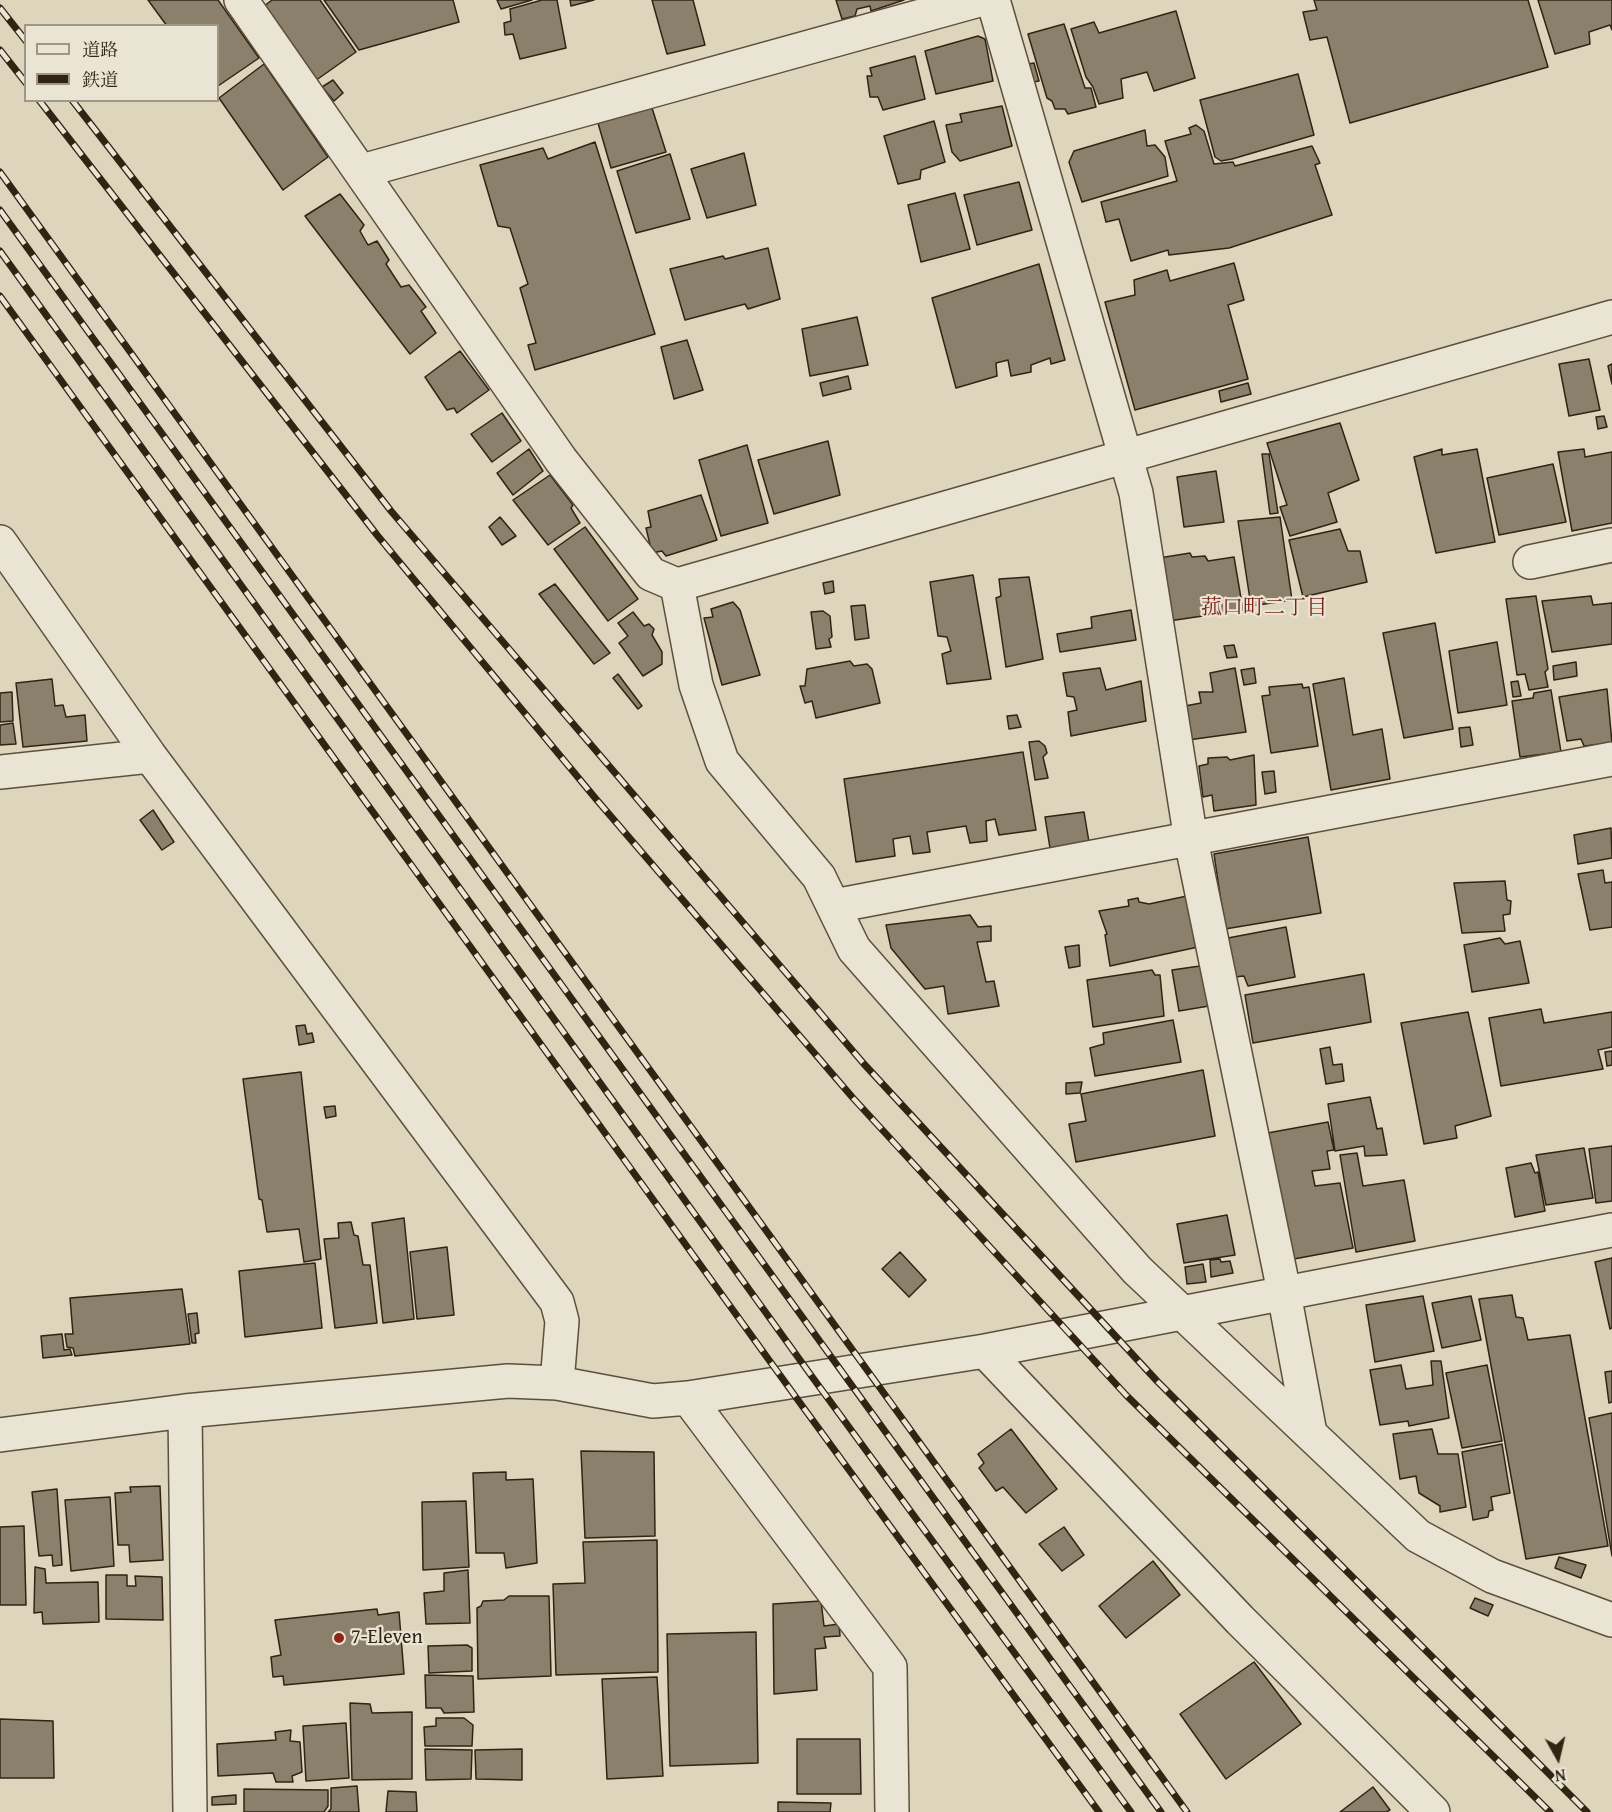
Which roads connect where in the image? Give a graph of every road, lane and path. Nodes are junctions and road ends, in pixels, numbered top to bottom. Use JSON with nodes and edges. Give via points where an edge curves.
{"nodes":[{"id":1,"x":241,"y":0,"type":"edge"},
{"id":2,"x":979,"y":0,"type":"edge"},
{"id":3,"x":993,"y":0,"type":"edge"},
{"id":4,"x":362,"y":171,"type":"junction"},
{"id":5,"x":1612,"y":317,"type":"edge"},
{"id":6,"x":1127,"y":458,"type":"junction"},
{"id":7,"x":0,"y":542,"type":"edge"},
{"id":8,"x":1612,"y":545,"type":"edge"},
{"id":9,"x":1530,"y":562,"type":"dead end"},
{"id":10,"x":677,"y":585,"type":"junction"},
{"id":11,"x":150,"y":756,"type":"junction"},
{"id":12,"x":1612,"y":759,"type":"edge"},
{"id":13,"x":0,"y":772,"type":"edge"},
{"id":14,"x":1191,"y":840,"type":"junction"},
{"id":15,"x":834,"y":906,"type":"junction"},
{"id":16,"x":1612,"y":1230,"type":"edge"},
{"id":17,"x":1283,"y":1293,"type":"junction"},
{"id":18,"x":1183,"y":1313,"type":"junction"},
{"id":19,"x":985,"y":1351,"type":"junction"},
{"id":20,"x":557,"y":1383,"type":"junction"},
{"id":21,"x":688,"y":1398,"type":"junction"},
{"id":22,"x":185,"y":1411,"type":"junction"},
{"id":23,"x":1310,"y":1433,"type":"junction"},
{"id":24,"x":0,"y":1435,"type":"edge"},
{"id":25,"x":1612,"y":1620,"type":"edge"},
{"id":26,"x":190,"y":1812,"type":"edge"},
{"id":27,"x":892,"y":1812,"type":"edge"},
{"id":28,"x":1433,"y":1812,"type":"edge"}],
"edges":[{"from":1,"to":4,"type":"street"},
{"from":2,"to":4,"type":"street"},
{"from":3,"to":6,"type":"street"},
{"from":4,"to":10,"type":"street","via":[[561,460],[651,574]]},
{"from":5,"to":6,"type":"street"},
{"from":6,"to":10,"type":"street"},
{"from":6,"to":14,"type":"street","via":[[1136,493]]},
{"from":7,"to":11,"type":"street"},
{"from":8,"to":9,"type":"street"},
{"from":10,"to":15,"type":"street","via":[[696,685],[722,761],[819,877]]},
{"from":11,"to":13,"type":"street"},
{"from":11,"to":20,"type":"street","via":[[556,1302],[562,1321]]},
{"from":12,"to":14,"type":"street"},
{"from":14,"to":15,"type":"street"},
{"from":14,"to":17,"type":"street"},
{"from":15,"to":18,"type":"street","via":[[854,949],[1137,1270]]},
{"from":16,"to":17,"type":"street"},
{"from":17,"to":18,"type":"street"},
{"from":17,"to":23,"type":"street"},
{"from":18,"to":19,"type":"street"},
{"from":18,"to":23,"type":"street"},
{"from":19,"to":21,"type":"street"},
{"from":19,"to":28,"type":"street","via":[[1240,1620]]},
{"from":20,"to":21,"type":"street","via":[[653,1401]]},
{"from":20,"to":22,"type":"street","via":[[508,1381]]},
{"from":21,"to":27,"type":"street","via":[[890,1666]]},
{"from":22,"to":24,"type":"street"},
{"from":22,"to":26,"type":"street"},
{"from":23,"to":25,"type":"street","via":[[1418,1536],[1492,1576]]}]}
